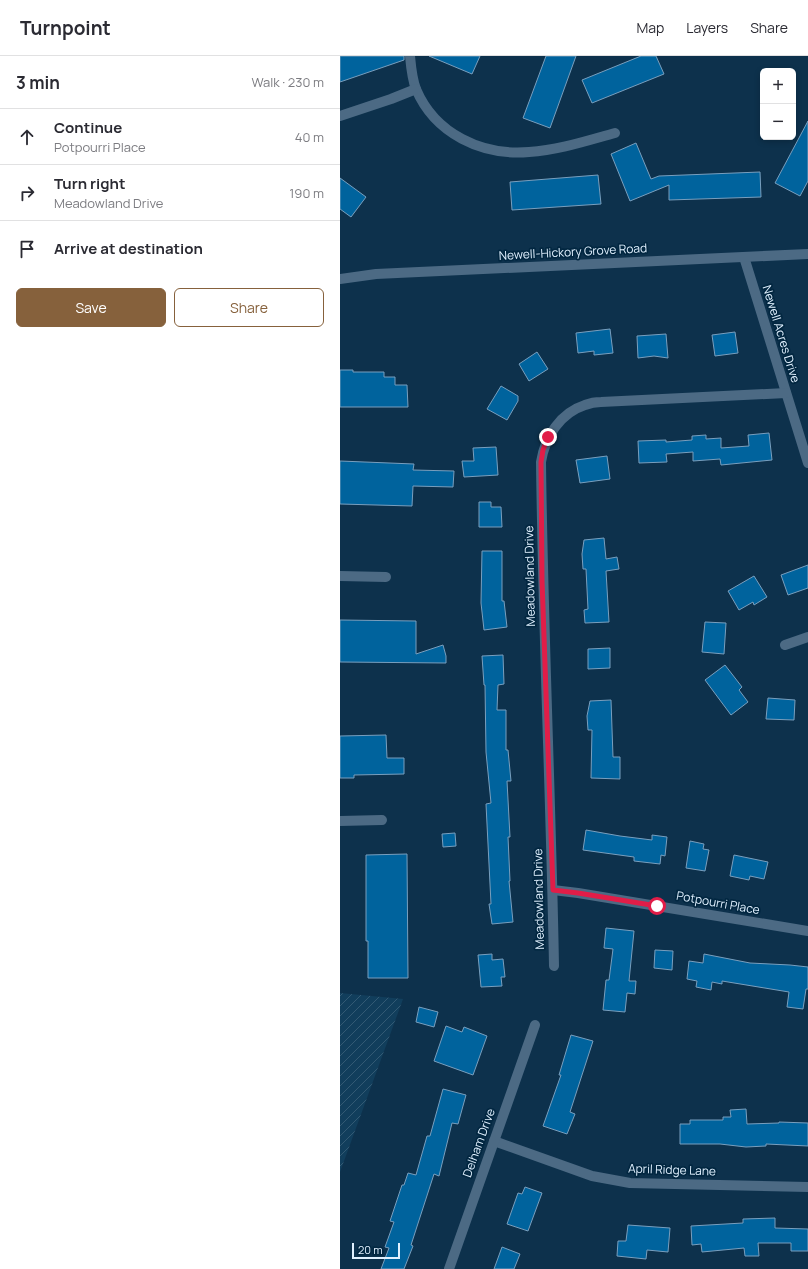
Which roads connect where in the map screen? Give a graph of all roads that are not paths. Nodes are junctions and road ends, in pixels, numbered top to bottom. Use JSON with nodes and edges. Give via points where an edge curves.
{"nodes":[{"id":1,"x":410,"y":56,"type":"edge"},
{"id":2,"x":416,"y":89,"type":"junction"},
{"id":3,"x":340,"y":116,"type":"edge"},
{"id":4,"x":615,"y":133,"type":"dead end"},
{"id":5,"x":808,"y":254,"type":"edge"},
{"id":6,"x":744,"y":257,"type":"junction"},
{"id":7,"x":340,"y":279,"type":"edge"},
{"id":8,"x":786,"y":393,"type":"junction"},
{"id":9,"x":808,"y":463,"type":"edge"},
{"id":10,"x":340,"y":576,"type":"edge"},
{"id":11,"x":386,"y":577,"type":"dead end"},
{"id":12,"x":808,"y":637,"type":"edge"},
{"id":13,"x":785,"y":645,"type":"dead end"},
{"id":14,"x":382,"y":820,"type":"dead end"},
{"id":15,"x":340,"y":821,"type":"edge"},
{"id":16,"x":553,"y":890,"type":"junction"},
{"id":17,"x":808,"y":931,"type":"edge"},
{"id":18,"x":554,"y":966,"type":"dead end"},
{"id":19,"x":535,"y":1025,"type":"dead end"},
{"id":20,"x":494,"y":1141,"type":"junction"},
{"id":21,"x":808,"y":1187,"type":"edge"},
{"id":22,"x":449,"y":1269,"type":"edge"}],
"edges":[{"from":1,"to":2,"type":"street"},
{"from":2,"to":3,"type":"street"},
{"from":2,"to":4,"type":"street","via":[[428,110],[444,128],[463,140],[494,151],[551,150]]},
{"from":5,"to":6,"type":"street","name":"Newell-Hickory Grove Road"},
{"from":6,"to":7,"type":"street","name":"Newell-Hickory Grove Road","via":[[376,274]]},
{"from":6,"to":8,"type":"street","name":"Newell Acres Drive"},
{"from":8,"to":9,"type":"street","name":"Newell Acres Drive"},
{"from":8,"to":16,"type":"street","name":"Meadowland Drive","via":[[601,402],[585,405],[570,413],[556,425],[548,437],[541,462],[542,580]]},
{"from":10,"to":11,"type":"street"},
{"from":12,"to":13,"type":"street"},
{"from":14,"to":15,"type":"street"},
{"from":16,"to":17,"type":"street","name":"Potpourri Place"},
{"from":16,"to":18,"type":"street","name":"Meadowland Drive"},
{"from":19,"to":20,"type":"street","name":"Delham Drive"},
{"from":20,"to":21,"type":"street","name":"April Ridge Lane","via":[[592,1176],[630,1183]]},
{"from":20,"to":22,"type":"street","name":"Delham Drive"}]}
